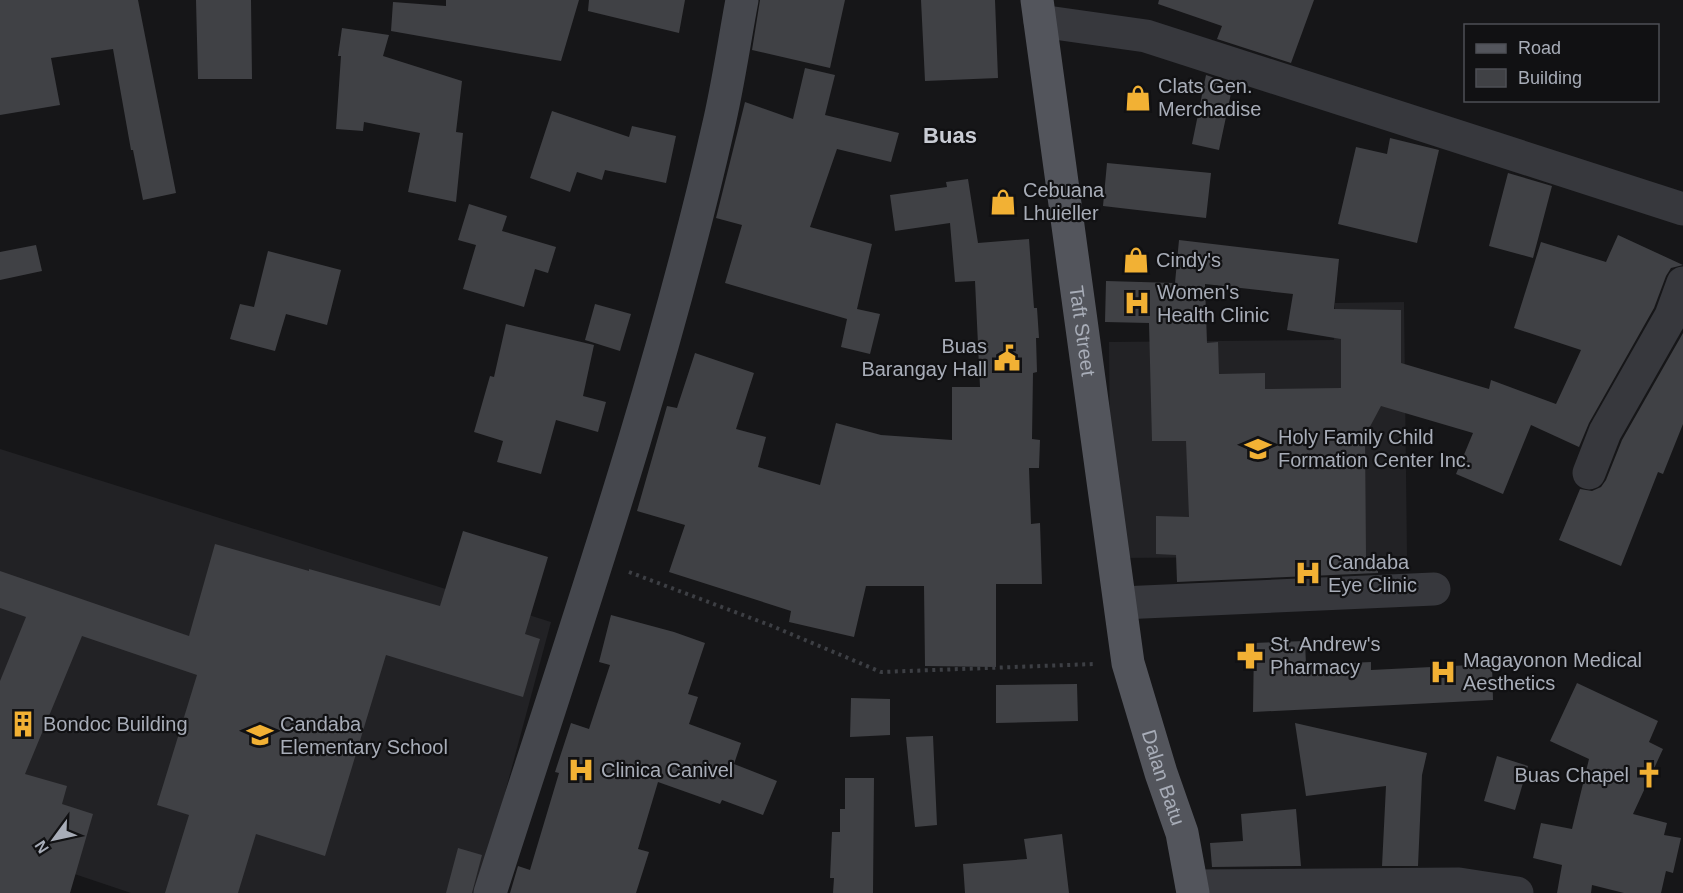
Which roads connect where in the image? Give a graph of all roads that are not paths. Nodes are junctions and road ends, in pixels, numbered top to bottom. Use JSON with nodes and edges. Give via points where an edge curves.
{"nodes":[{"id":1,"x":742,"y":0,"type":"edge"},
{"id":2,"x":1038,"y":10,"type":"edge"},
{"id":3,"x":1683,"y":209,"type":"edge"},
{"id":4,"x":1683,"y":283,"type":"edge"},
{"id":5,"x":1589,"y":473,"type":"dead end"},
{"id":6,"x":1434,"y":589,"type":"dead end"},
{"id":7,"x":1120,"y":603,"type":"junction"},
{"id":8,"x":1128,"y":663,"type":"joint"},
{"id":9,"x":1193,"y":890,"type":"edge"},
{"id":10,"x":490,"y":893,"type":"edge"},
{"id":11,"x":1516,"y":893,"type":"edge"}],
"edges":[{"from":1,"to":10,"type":"street","via":[[718,127],[670,318]]},
{"from":2,"to":3,"type":"street","via":[[1146,36]]},
{"from":2,"to":7,"type":"main road","name":"Taft Street"},
{"from":4,"to":5,"type":"street","via":[[1671,315],[1605,432]]},
{"from":6,"to":7,"type":"street"},
{"from":7,"to":8,"type":"main road","name":"Taft Street"},
{"from":8,"to":9,"type":"main road","name":"Dalan Batu","via":[[1182,833]]},
{"from":9,"to":11,"type":"street","via":[[1459,884]]}]}
